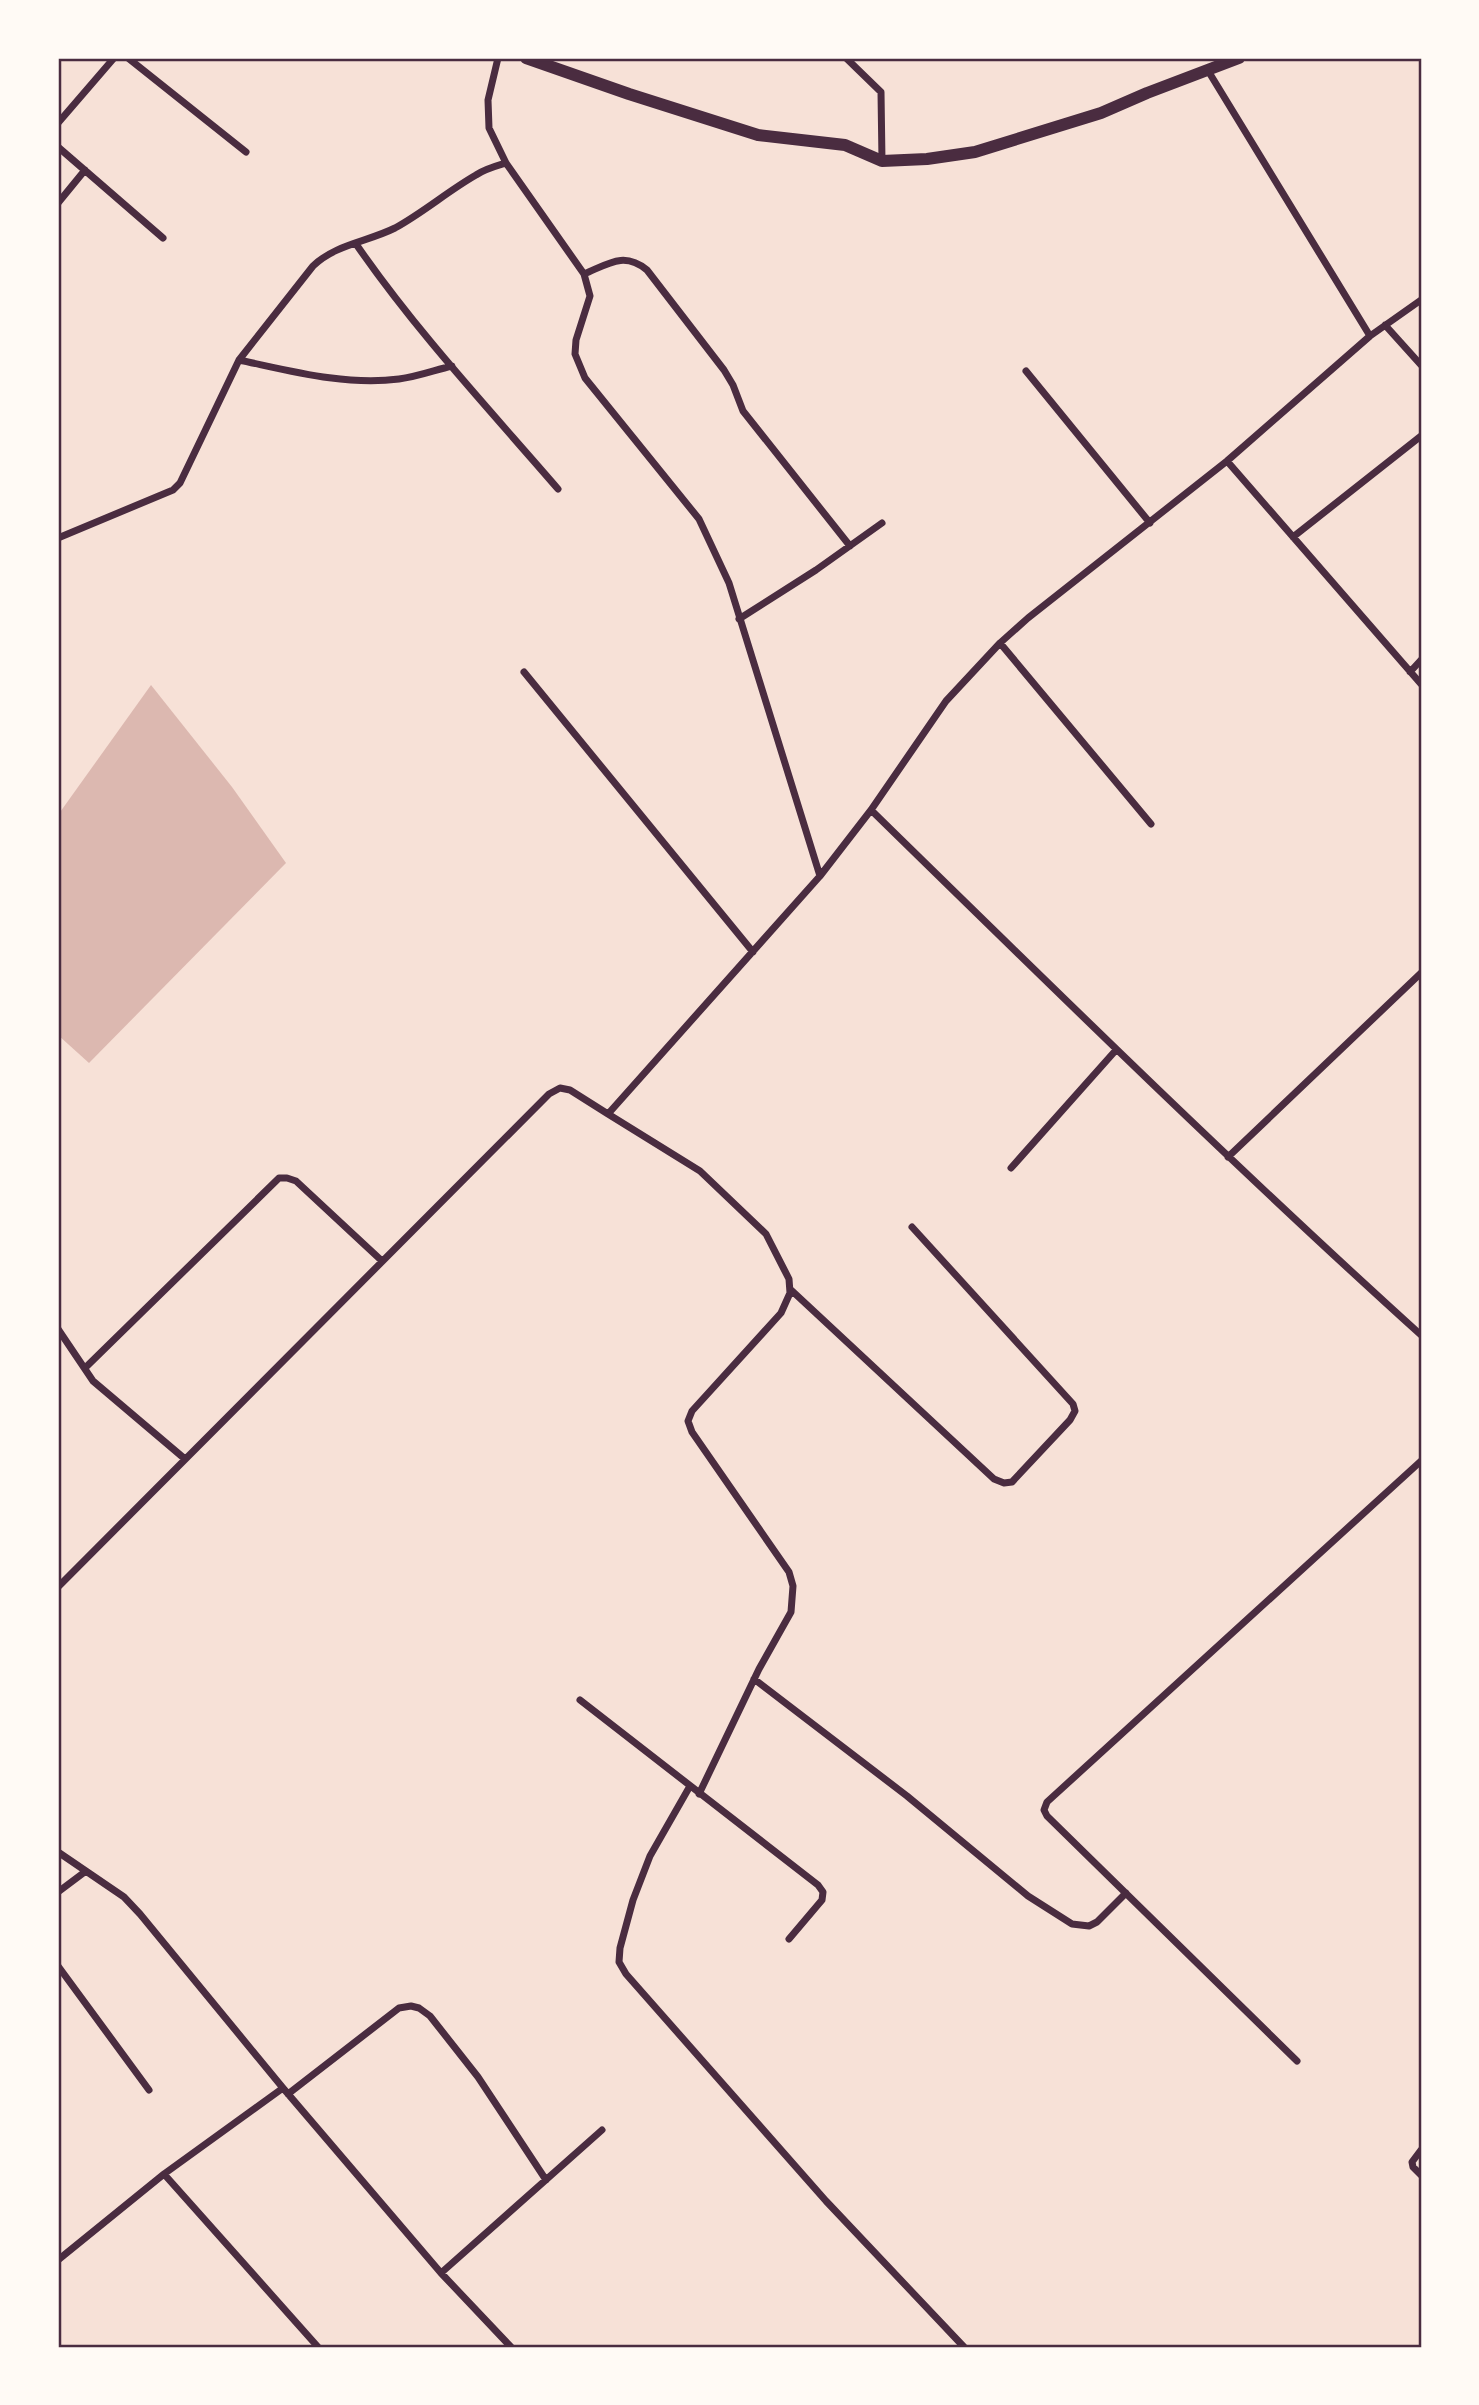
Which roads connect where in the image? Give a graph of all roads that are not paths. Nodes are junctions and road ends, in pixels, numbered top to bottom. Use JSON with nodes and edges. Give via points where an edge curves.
{"nodes":[{"id":1,"x":114,"y":58,"type":"edge"},
{"id":2,"x":128,"y":58,"type":"edge"},
{"id":3,"x":498,"y":58,"type":"edge"},
{"id":4,"x":526,"y":58,"type":"edge"},
{"id":5,"x":846,"y":58,"type":"edge"},
{"id":6,"x":1240,"y":58,"type":"edge"},
{"id":7,"x":1207,"y":69,"type":"junction"},
{"id":8,"x":58,"y":123,"type":"edge"},
{"id":9,"x":58,"y":147,"type":"edge"},
{"id":10,"x":246,"y":152,"type":"dead end"},
{"id":11,"x":883,"y":161,"type":"junction"},
{"id":12,"x":506,"y":163,"type":"junction"},
{"id":13,"x":85,"y":170,"type":"junction"},
{"id":14,"x":58,"y":203,"type":"edge"},
{"id":15,"x":163,"y":238,"type":"dead end"},
{"id":16,"x":356,"y":244,"type":"junction"},
{"id":17,"x":584,"y":274,"type":"junction"},
{"id":18,"x":1421,"y":300,"type":"edge"},
{"id":19,"x":1385,"y":325,"type":"junction"},
{"id":20,"x":1370,"y":336,"type":"junction"},
{"id":21,"x":239,"y":360,"type":"junction"},
{"id":22,"x":1421,"y":365,"type":"edge"},
{"id":23,"x":452,"y":366,"type":"junction"},
{"id":24,"x":1026,"y":371,"type":"dead end"},
{"id":25,"x":1421,"y":436,"type":"edge"},
{"id":26,"x":1227,"y":461,"type":"junction"},
{"id":27,"x":558,"y":489,"type":"dead end"},
{"id":28,"x":882,"y":523,"type":"dead end"},
{"id":29,"x":1150,"y":523,"type":"junction"},
{"id":30,"x":1293,"y":537,"type":"junction"},
{"id":31,"x":58,"y":538,"type":"edge"},
{"id":32,"x":850,"y":546,"type":"junction"},
{"id":33,"x":740,"y":619,"type":"junction"},
{"id":34,"x":1000,"y":643,"type":"junction"},
{"id":35,"x":1421,"y":660,"type":"edge"},
{"id":36,"x":524,"y":672,"type":"dead end"},
{"id":37,"x":1410,"y":672,"type":"junction"},
{"id":38,"x":1421,"y":684,"type":"edge"},
{"id":39,"x":871,"y":810,"type":"junction"},
{"id":40,"x":1151,"y":824,"type":"dead end"},
{"id":41,"x":820,"y":876,"type":"junction"},
{"id":42,"x":752,"y":952,"type":"junction"},
{"id":43,"x":1421,"y":973,"type":"edge"},
{"id":44,"x":1116,"y":1051,"type":"junction"},
{"id":45,"x":608,"y":1114,"type":"junction"},
{"id":46,"x":1228,"y":1157,"type":"junction"},
{"id":47,"x":1011,"y":1168,"type":"dead end"},
{"id":48,"x":912,"y":1227,"type":"dead end"},
{"id":49,"x":382,"y":1261,"type":"junction"},
{"id":50,"x":790,"y":1289,"type":"junction"},
{"id":51,"x":58,"y":1329,"type":"edge"},
{"id":52,"x":1421,"y":1335,"type":"edge"},
{"id":53,"x":85,"y":1368,"type":"junction"},
{"id":54,"x":185,"y":1459,"type":"junction"},
{"id":55,"x":1421,"y":1461,"type":"edge"},
{"id":56,"x":58,"y":1587,"type":"edge"},
{"id":57,"x":754,"y":1679,"type":"junction"},
{"id":58,"x":580,"y":1700,"type":"dead end"},
{"id":59,"x":690,"y":1786,"type":"junction"},
{"id":60,"x":699,"y":1794,"type":"junction"},
{"id":61,"x":58,"y":1852,"type":"edge"},
{"id":62,"x":86,"y":1871,"type":"junction"},
{"id":63,"x":58,"y":1892,"type":"edge"},
{"id":64,"x":1126,"y":1893,"type":"junction"},
{"id":65,"x":789,"y":1939,"type":"dead end"},
{"id":66,"x":58,"y":1966,"type":"edge"},
{"id":67,"x":1297,"y":2061,"type":"dead end"},
{"id":68,"x":149,"y":2090,"type":"dead end"},
{"id":69,"x":285,"y":2091,"type":"junction"},
{"id":70,"x":602,"y":2130,"type":"dead end"},
{"id":71,"x":1421,"y":2150,"type":"edge"},
{"id":72,"x":164,"y":2174,"type":"junction"},
{"id":73,"x":1421,"y":2175,"type":"edge"},
{"id":74,"x":546,"y":2179,"type":"junction"},
{"id":75,"x":58,"y":2260,"type":"edge"},
{"id":76,"x":441,"y":2273,"type":"junction"},
{"id":77,"x":318,"y":2347,"type":"edge"},
{"id":78,"x":511,"y":2347,"type":"edge"},
{"id":79,"x":964,"y":2347,"type":"edge"}],
"edges":[{"from":1,"to":8,"type":"street"},
{"from":2,"to":10,"type":"street"},
{"from":3,"to":12,"type":"street","via":[[488,100],[489,128]]},
{"from":4,"to":11,"type":"street","via":[[758,135],[845,145]]},
{"from":5,"to":11,"type":"street","via":[[881,92]]},
{"from":6,"to":7,"type":"street"},
{"from":7,"to":11,"type":"street","via":[[1101,113],[975,152]]},
{"from":7,"to":20,"type":"street"},
{"from":9,"to":13,"type":"street"},
{"from":12,"to":16,"type":"street","via":[[478,173],[422,213]]},
{"from":12,"to":17,"type":"street"},
{"from":13,"to":14,"type":"street"},
{"from":13,"to":15,"type":"street"},
{"from":16,"to":21,"type":"street","via":[[337,248],[313,266]]},
{"from":16,"to":23,"type":"street"},
{"from":17,"to":32,"type":"street","via":[[623,259],[637,261],[647,270],[724,370],[743,411]]},
{"from":17,"to":33,"type":"street","via":[[590,296],[576,340],[579,367],[699,519]]},
{"from":18,"to":19,"type":"street"},
{"from":19,"to":20,"type":"street"},
{"from":19,"to":22,"type":"street"},
{"from":20,"to":26,"type":"street"},
{"from":21,"to":23,"type":"street","via":[[375,381]]},
{"from":21,"to":31,"type":"street","via":[[173,490]]},
{"from":23,"to":27,"type":"street"},
{"from":24,"to":29,"type":"street"},
{"from":25,"to":30,"type":"street"},
{"from":26,"to":29,"type":"street"},
{"from":26,"to":30,"type":"street"},
{"from":28,"to":32,"type":"street"},
{"from":29,"to":34,"type":"street"},
{"from":30,"to":37,"type":"street"},
{"from":32,"to":33,"type":"street"},
{"from":33,"to":41,"type":"street"},
{"from":34,"to":39,"type":"street","via":[[946,702]]},
{"from":34,"to":40,"type":"street"},
{"from":35,"to":37,"type":"street"},
{"from":36,"to":42,"type":"street"},
{"from":37,"to":38,"type":"street"},
{"from":39,"to":41,"type":"street"},
{"from":39,"to":44,"type":"street"},
{"from":41,"to":42,"type":"street"},
{"from":42,"to":45,"type":"street"},
{"from":43,"to":46,"type":"street"},
{"from":44,"to":46,"type":"street"},
{"from":44,"to":47,"type":"street"},
{"from":45,"to":49,"type":"street","via":[[570,1090],[560,1088],[549,1094]]},
{"from":45,"to":50,"type":"street","via":[[700,1171],[766,1234]]},
{"from":46,"to":52,"type":"street"},
{"from":48,"to":50,"type":"street","via":[[1073,1404],[1070,1420],[1012,1482],[994,1479]]},
{"from":49,"to":53,"type":"street","via":[[296,1181],[279,1178]]},
{"from":49,"to":54,"type":"street"},
{"from":50,"to":57,"type":"street","via":[[781,1312],[688,1421],[789,1572],[791,1612]]},
{"from":51,"to":53,"type":"street"},
{"from":53,"to":54,"type":"street","via":[[93,1381]]},
{"from":54,"to":56,"type":"street"},
{"from":55,"to":64,"type":"street","via":[[1048,1802],[1047,1816]]},
{"from":57,"to":60,"type":"street"},
{"from":57,"to":64,"type":"street","via":[[1028,1896],[1072,1924],[1089,1927]]},
{"from":58,"to":59,"type":"street"},
{"from":59,"to":60,"type":"street"},
{"from":59,"to":79,"type":"street","via":[[650,1856],[633,1900],[619,1962],[826,2201]]},
{"from":60,"to":65,"type":"street","via":[[823,1892],[822,1900]]},
{"from":61,"to":62,"type":"street"},
{"from":62,"to":63,"type":"street"},
{"from":62,"to":69,"type":"street","via":[[140,1914]]},
{"from":64,"to":67,"type":"street"},
{"from":66,"to":68,"type":"street"},
{"from":69,"to":72,"type":"street"},
{"from":69,"to":74,"type":"street","via":[[399,2008],[419,2008],[478,2077]]},
{"from":69,"to":76,"type":"street"},
{"from":70,"to":74,"type":"street"},
{"from":71,"to":73,"type":"street","via":[[1412,2162]]},
{"from":72,"to":75,"type":"street"},
{"from":72,"to":77,"type":"street"},
{"from":74,"to":76,"type":"street"},
{"from":76,"to":78,"type":"street"}]}
